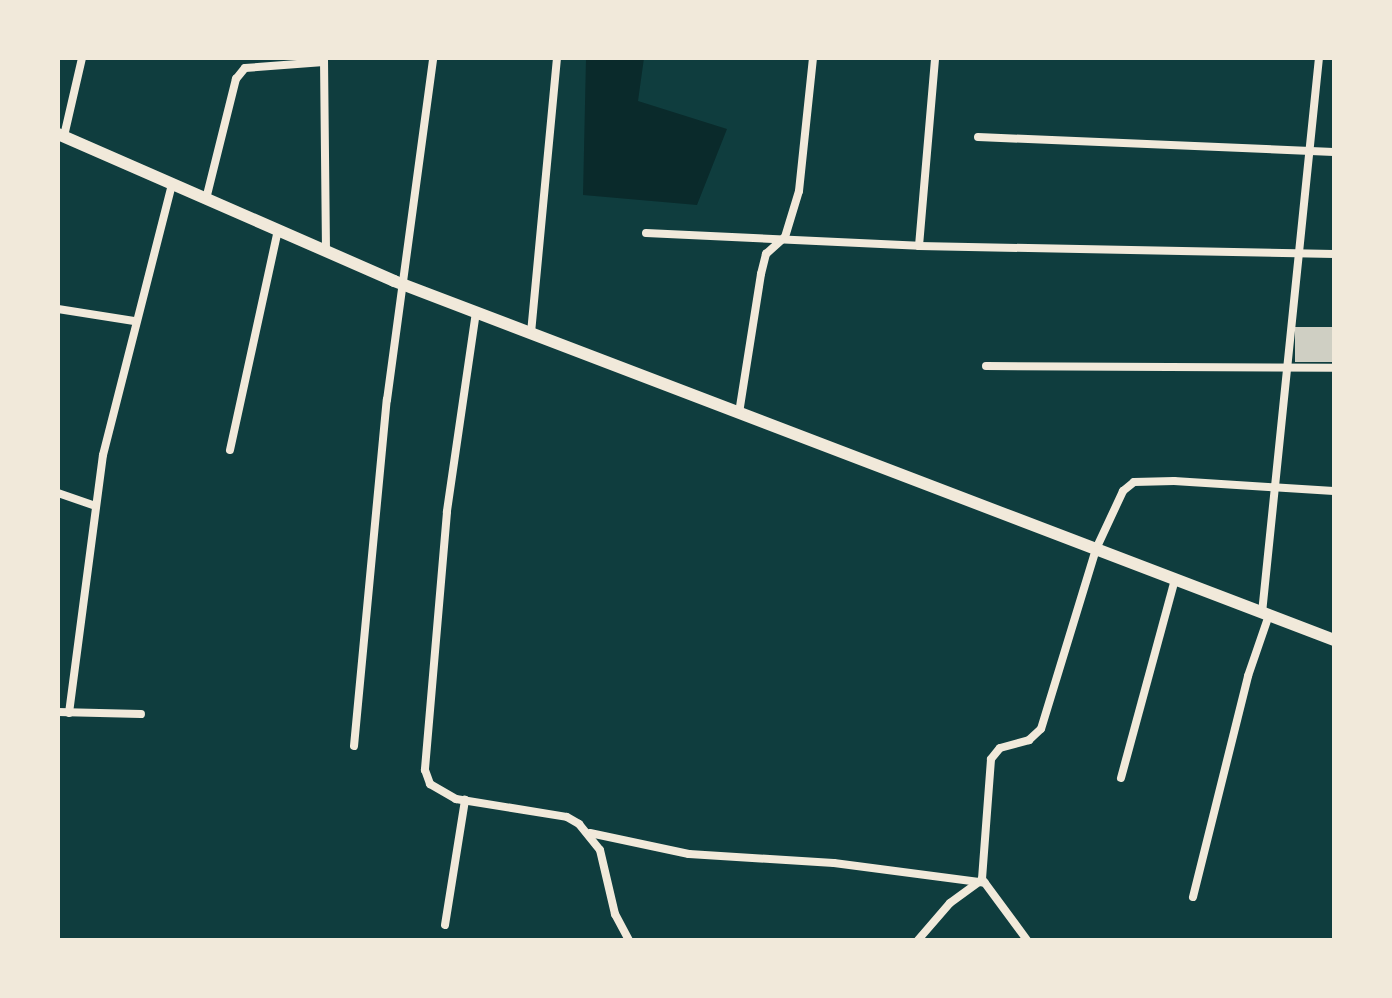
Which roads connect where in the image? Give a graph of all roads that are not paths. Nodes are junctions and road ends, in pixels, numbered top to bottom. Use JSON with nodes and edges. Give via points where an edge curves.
{"nodes":[{"id":1,"x":82,"y":58,"type":"edge"},
{"id":2,"x":433,"y":58,"type":"edge"},
{"id":3,"x":557,"y":58,"type":"edge"},
{"id":4,"x":813,"y":58,"type":"edge"},
{"id":5,"x":935,"y":58,"type":"edge"},
{"id":6,"x":1319,"y":58,"type":"edge"},
{"id":7,"x":324,"y":60,"type":"edge"},
{"id":8,"x":61,"y":135,"type":"edge"},
{"id":9,"x":978,"y":137,"type":"dead end"},
{"id":10,"x":1309,"y":151,"type":"junction"},
{"id":11,"x":1334,"y":152,"type":"edge"},
{"id":12,"x":172,"y":184,"type":"junction"},
{"id":13,"x":206,"y":199,"type":"junction"},
{"id":14,"x":278,"y":230,"type":"junction"},
{"id":15,"x":646,"y":233,"type":"dead end"},
{"id":16,"x":785,"y":237,"type":"junction"},
{"id":17,"x":919,"y":246,"type":"junction"},
{"id":18,"x":326,"y":251,"type":"junction"},
{"id":19,"x":1334,"y":254,"type":"edge"},
{"id":20,"x":1299,"y":255,"type":"junction"},
{"id":21,"x":402,"y":284,"type":"junction"},
{"id":22,"x":58,"y":309,"type":"edge"},
{"id":23,"x":476,"y":312,"type":"junction"},
{"id":24,"x":134,"y":321,"type":"junction"},
{"id":25,"x":531,"y":333,"type":"junction"},
{"id":26,"x":986,"y":366,"type":"dead end"},
{"id":27,"x":1334,"y":368,"type":"edge"},
{"id":28,"x":1287,"y":369,"type":"junction"},
{"id":29,"x":739,"y":413,"type":"junction"},
{"id":30,"x":230,"y":450,"type":"dead end"},
{"id":31,"x":1274,"y":491,"type":"junction"},
{"id":32,"x":1334,"y":491,"type":"edge"},
{"id":33,"x":58,"y":493,"type":"edge"},
{"id":34,"x":95,"y":506,"type":"junction"},
{"id":35,"x":1096,"y":549,"type":"junction"},
{"id":36,"x":1175,"y":579,"type":"junction"},
{"id":37,"x":1266,"y":614,"type":"junction"},
{"id":38,"x":1334,"y":640,"type":"edge"},
{"id":39,"x":58,"y":712,"type":"edge"},
{"id":40,"x":69,"y":713,"type":"junction"},
{"id":41,"x":141,"y":714,"type":"dead end"},
{"id":42,"x":354,"y":746,"type":"dead end"},
{"id":43,"x":1121,"y":778,"type":"dead end"},
{"id":44,"x":465,"y":800,"type":"junction"},
{"id":45,"x":590,"y":833,"type":"junction"},
{"id":46,"x":982,"y":879,"type":"junction"},
{"id":47,"x":1193,"y":897,"type":"dead end"},
{"id":48,"x":445,"y":925,"type":"dead end"},
{"id":49,"x":629,"y":940,"type":"edge"},
{"id":50,"x":918,"y":940,"type":"edge"},
{"id":51,"x":1027,"y":940,"type":"edge"}],
"edges":[{"from":1,"to":8,"type":"street"},
{"from":2,"to":21,"type":"street"},
{"from":3,"to":25,"type":"street"},
{"from":4,"to":16,"type":"street","via":[[799,191]]},
{"from":5,"to":17,"type":"street"},
{"from":6,"to":10,"type":"street"},
{"from":7,"to":13,"type":"street","via":[[245,68],[236,79]]},
{"from":7,"to":18,"type":"street"},
{"from":8,"to":12,"type":"street"},
{"from":9,"to":10,"type":"street"},
{"from":10,"to":11,"type":"street"},
{"from":10,"to":20,"type":"street"},
{"from":12,"to":13,"type":"street"},
{"from":12,"to":24,"type":"street"},
{"from":13,"to":14,"type":"street"},
{"from":14,"to":18,"type":"street"},
{"from":14,"to":30,"type":"street"},
{"from":15,"to":16,"type":"street"},
{"from":16,"to":17,"type":"street"},
{"from":16,"to":29,"type":"street","via":[[766,254]]},
{"from":17,"to":20,"type":"street"},
{"from":18,"to":21,"type":"street"},
{"from":19,"to":20,"type":"street"},
{"from":20,"to":28,"type":"street"},
{"from":21,"to":23,"type":"street"},
{"from":21,"to":42,"type":"street"},
{"from":22,"to":24,"type":"street"},
{"from":23,"to":25,"type":"street"},
{"from":23,"to":44,"type":"street","via":[[447,512],[425,755],[430,784]]},
{"from":24,"to":34,"type":"street"},
{"from":25,"to":29,"type":"street"},
{"from":26,"to":28,"type":"street"},
{"from":27,"to":28,"type":"street"},
{"from":28,"to":31,"type":"street"},
{"from":29,"to":35,"type":"street"},
{"from":31,"to":32,"type":"street"},
{"from":31,"to":35,"type":"street","via":[[1134,482],[1123,491]]},
{"from":31,"to":37,"type":"street"},
{"from":33,"to":34,"type":"street"},
{"from":34,"to":40,"type":"street"},
{"from":35,"to":36,"type":"street"},
{"from":35,"to":46,"type":"street","via":[[1041,729],[1029,740],[1000,748],[991,759]]},
{"from":36,"to":37,"type":"street"},
{"from":36,"to":43,"type":"street"},
{"from":37,"to":38,"type":"street"},
{"from":37,"to":47,"type":"street"},
{"from":39,"to":40,"type":"street"},
{"from":40,"to":41,"type":"street"},
{"from":44,"to":45,"type":"street","via":[[567,817]]},
{"from":44,"to":48,"type":"street"},
{"from":45,"to":46,"type":"street","via":[[689,854]]},
{"from":45,"to":49,"type":"street","via":[[605,864],[615,914]]},
{"from":46,"to":50,"type":"street","via":[[950,903]]},
{"from":46,"to":51,"type":"street","via":[[1018,921]]}]}
